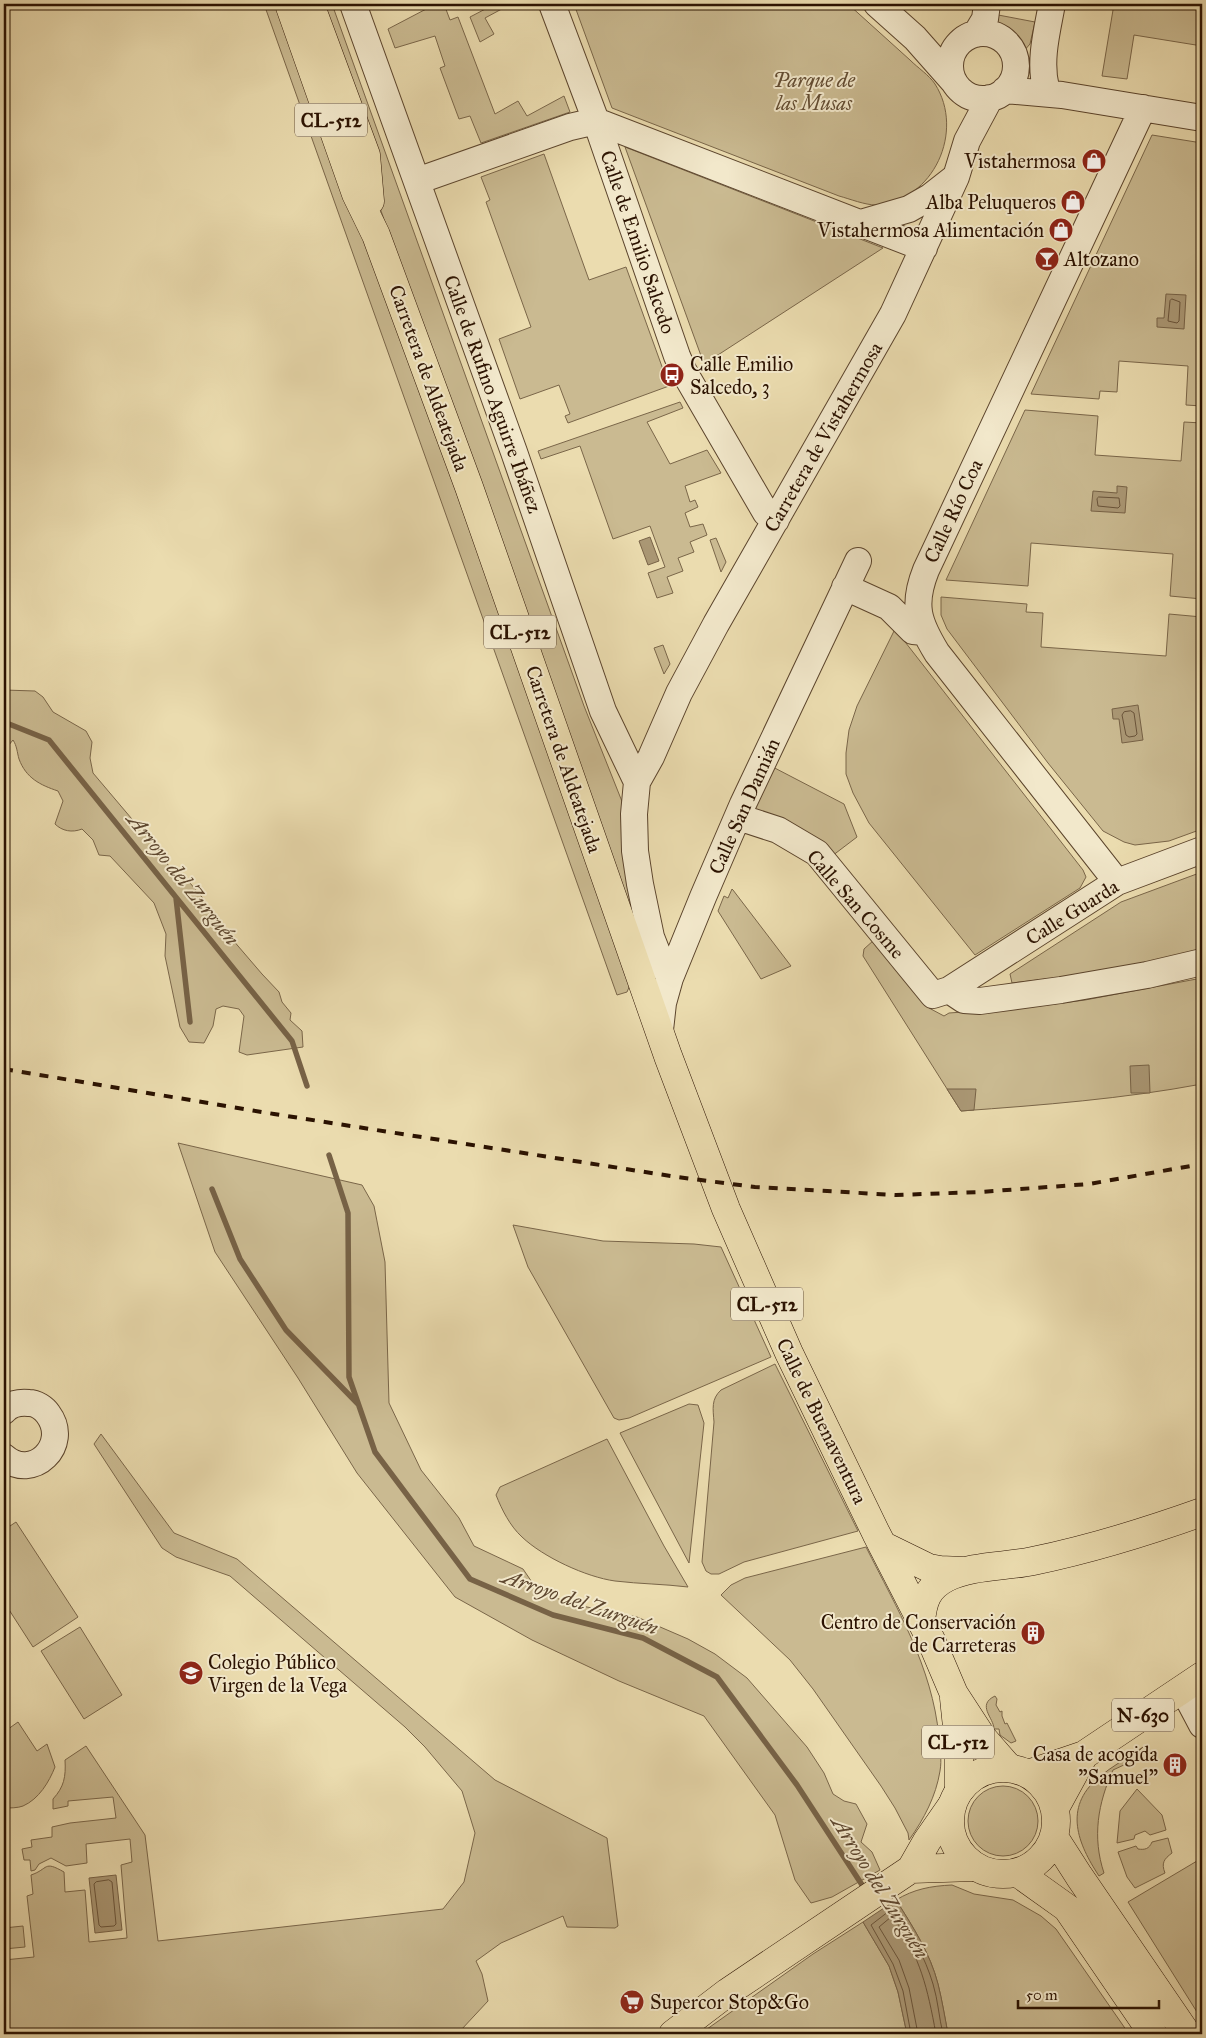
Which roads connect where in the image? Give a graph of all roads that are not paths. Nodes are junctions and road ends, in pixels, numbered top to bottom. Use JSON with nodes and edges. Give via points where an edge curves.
{"nodes":[{"id":1,"x":289,"y":4,"type":"edge"},
{"id":2,"x":298,"y":4,"type":"edge"},
{"id":3,"x":310,"y":4,"type":"edge"},
{"id":4,"x":353,"y":4,"type":"edge"},
{"id":5,"x":552,"y":4,"type":"edge"},
{"id":6,"x":877,"y":4,"type":"edge"},
{"id":7,"x":988,"y":4,"type":"edge"},
{"id":8,"x":1052,"y":4,"type":"edge"},
{"id":9,"x":1048,"y":32,"type":"junction"},
{"id":10,"x":301,"y":35,"type":"junction"},
{"id":11,"x":916,"y":39,"type":"junction"},
{"id":12,"x":966,"y":40,"type":"junction"},
{"id":13,"x":1006,"y":81,"type":"junction"},
{"id":14,"x":956,"y":85,"type":"junction"},
{"id":15,"x":1054,"y":92,"type":"junction"},
{"id":16,"x":1144,"y":108,"type":"junction"},
{"id":17,"x":1202,"y":118,"type":"edge"},
{"id":18,"x":596,"y":121,"type":"junction"},
{"id":19,"x":967,"y":141,"type":"junction"},
{"id":20,"x":956,"y":176,"type":"junction"},
{"id":21,"x":417,"y":181,"type":"junction"},
{"id":22,"x":860,"y":223,"type":"junction"},
{"id":23,"x":376,"y":235,"type":"junction"},
{"id":24,"x":924,"y":248,"type":"junction"},
{"id":25,"x":776,"y":520,"type":"junction"},
{"id":26,"x":858,"y":561,"type":"dead end"},
{"id":27,"x":845,"y":587,"type":"junction"},
{"id":28,"x":924,"y":632,"type":"junction"},
{"id":29,"x":679,"y":692,"type":"junction"},
{"id":30,"x":612,"y":732,"type":"junction"},
{"id":31,"x":637,"y":782,"type":"junction"},
{"id":32,"x":738,"y":818,"type":"junction"},
{"id":33,"x":1202,"y":850,"type":"edge"},
{"id":34,"x":1117,"y":882,"type":"junction"},
{"id":35,"x":1202,"y":962,"type":"edge"},
{"id":36,"x":670,"y":978,"type":"junction"},
{"id":37,"x":941,"y":993,"type":"junction"},
{"id":38,"x":660,"y":1030,"type":"junction"},
{"id":39,"x":4,"y":1411,"type":"edge"},
{"id":40,"x":4,"y":1457,"type":"edge"},
{"id":41,"x":1202,"y":1512,"type":"edge"},
{"id":42,"x":882,"y":1544,"type":"junction"},
{"id":43,"x":992,"y":1568,"type":"junction"},
{"id":44,"x":964,"y":1571,"type":"junction"},
{"id":45,"x":926,"y":1631,"type":"junction"},
{"id":46,"x":1192,"y":1683,"type":"edge"},
{"id":47,"x":954,"y":1694,"type":"junction"},
{"id":48,"x":1202,"y":1725,"type":"edge"},
{"id":49,"x":1084,"y":1755,"type":"junction"},
{"id":50,"x":1018,"y":1771,"type":"junction"},
{"id":51,"x":955,"y":1798,"type":"junction"},
{"id":52,"x":1055,"y":1808,"type":"junction"},
{"id":53,"x":1054,"y":1836,"type":"junction"},
{"id":54,"x":975,"y":1867,"type":"junction"},
{"id":55,"x":1018,"y":1872,"type":"junction"},
{"id":56,"x":902,"y":1875,"type":"junction"},
{"id":57,"x":673,"y":2034,"type":"edge"},
{"id":58,"x":1153,"y":2034,"type":"edge"},
{"id":59,"x":1187,"y":2034,"type":"edge"}],
"edges":[{"from":1,"to":10,"type":"main road","name":"Carretera de Aldeatejada","number":"CL-512"},
{"from":2,"to":10,"type":"main road"},
{"from":3,"to":23,"type":"main road","name":"Carretera de Aldeatejada","number":"CL-512","via":[[366,155]]},
{"from":4,"to":21,"type":"street","name":"Calle de Rufino Aguirre Ibáñez"},
{"from":5,"to":18,"type":"street","name":"Calle de Emilio Salcedo"},
{"from":6,"to":11,"type":"street"},
{"from":7,"to":12,"type":"street","via":[[984,20]]},
{"from":8,"to":9,"type":"street"},
{"from":9,"to":13,"type":"street","name":"Carretera de Vistahermosa"},
{"from":9,"to":15,"type":"street","via":[[1043,76]]},
{"from":10,"to":23,"type":"main road","name":"Carretera de Aldeatejada","number":"CL-512","via":[[356,194]]},
{"from":11,"to":12,"type":"street","via":[[938,46]]},
{"from":11,"to":14,"type":"street"},
{"from":12,"to":13,"type":"street","via":[[988,34],[1008,44],[1013,54]]},
{"from":12,"to":14,"type":"street","via":[[951,56]]},
{"from":13,"to":14,"type":"street","via":[[974,97]]},
{"from":13,"to":15,"type":"street"},
{"from":13,"to":19,"type":"street","name":"Carretera de Vistahermosa"},
{"from":14,"to":19,"type":"street","name":"Carretera de Vistahermosa"},
{"from":15,"to":16,"type":"street"},
{"from":16,"to":17,"type":"street"},
{"from":16,"to":28,"type":"street","name":"Calle Río Coa","via":[[920,584],[918,617]]},
{"from":18,"to":21,"type":"street","via":[[570,127]]},
{"from":18,"to":22,"type":"street"},
{"from":18,"to":25,"type":"street","name":"Calle de Emilio Salcedo","via":[[684,370],[766,513]]},
{"from":19,"to":20,"type":"street","name":"Carretera de Vistahermosa"},
{"from":20,"to":22,"type":"street","via":[[909,210]]},
{"from":20,"to":24,"type":"street","name":"Carretera de Vistahermosa"},
{"from":21,"to":30,"type":"street","name":"Calle de Rufino Aguirre Ibáñez"},
{"from":22,"to":24,"type":"street"},
{"from":23,"to":38,"type":"main road","name":"Carretera de Aldeatejada","number":"CL-512","via":[[469,487]]},
{"from":24,"to":25,"type":"street","name":"Carretera de Vistahermosa","via":[[893,314]]},
{"from":25,"to":29,"type":"street","name":"Carretera de Vistahermosa"},
{"from":26,"to":27,"type":"street","name":"Calle San Damián"},
{"from":27,"to":28,"type":"street","via":[[889,607],[913,631]]},
{"from":27,"to":32,"type":"street","name":"Calle San Damián"},
{"from":28,"to":34,"type":"street","name":"Calle Río Coa","via":[[959,683]]},
{"from":29,"to":30,"type":"street","name":"Carretera de Vistahermosa","via":[[648,737],[639,742],[628,742]]},
{"from":29,"to":31,"type":"street","name":"Carretera de Vistahermosa"},
{"from":30,"to":31,"type":"street","name":"Calle de Rufino Aguirre Ibáñez"},
{"from":31,"to":36,"type":"street","name":"Carretera de Vistahermosa","via":[[635,851],[640,884],[651,937]]},
{"from":32,"to":36,"type":"street","name":"Calle San Damián"},
{"from":32,"to":37,"type":"street","name":"Calle San Cosme","via":[[778,830],[817,853]]},
{"from":33,"to":34,"type":"street","name":"Calle Guarda"},
{"from":34,"to":37,"type":"street","name":"Calle Guarda"},
{"from":35,"to":37,"type":"street","via":[[1147,976],[980,1001]]},
{"from":36,"to":38,"type":"street","name":"Calle San Damián"},
{"from":38,"to":42,"type":"main road","name":"Calle de Buenaventura","number":"CL-512","via":[[699,1142],[755,1279]]},
{"from":39,"to":40,"type":"street","via":[[20,1402],[34,1403],[49,1415],[56,1434],[52,1448],[44,1458],[32,1464],[14,1463]]},
{"from":41,"to":43,"type":"main road","via":[[1090,1548]]},
{"from":42,"to":44,"type":"main road","via":[[929,1568]]},
{"from":42,"to":45,"type":"main road","name":"Calle de Buenaventura","number":"CL-512"},
{"from":43,"to":44,"type":"main road"},
{"from":43,"to":45,"type":"main road","via":[[951,1593]]},
{"from":44,"to":45,"type":"main road","via":[[929,1590],[923,1603]]},
{"from":45,"to":47,"type":"main road","name":"Calle de Buenaventura","number":"CL-512"},
{"from":46,"to":48,"type":"street"},
{"from":46,"to":49,"type":"main road","number":"N-630"},
{"from":47,"to":50,"type":"main road","name":"Calle de Buenaventura","number":"CL-512","via":[[982,1737]]},
{"from":47,"to":51,"type":"main road","name":"Calle de Buenaventura","number":"CL-512","via":[[958,1746]]},
{"from":49,"to":50,"type":"main road","number":"N-630"},
{"from":49,"to":52,"type":"main road","number":"N-630"},
{"from":50,"to":51,"type":"main road","number":"N-630","via":[[994,1768],[981,1773],[969,1780]]},
{"from":50,"to":52,"type":"main road","via":[[1045,1788]]},
{"from":51,"to":54,"type":"main road","via":[[949,1822],[953,1840]]},
{"from":51,"to":56,"type":"main road"},
{"from":52,"to":53,"type":"main road","number":"N-630"},
{"from":53,"to":55,"type":"main road","number":"N-630","via":[[1040,1859]]},
{"from":53,"to":59,"type":"main road"},
{"from":54,"to":55,"type":"main road","number":"N-630","via":[[996,1874]]},
{"from":54,"to":56,"type":"main road"},
{"from":55,"to":58,"type":"main road","via":[[1067,1908]]},
{"from":56,"to":57,"type":"main road","via":[[728,1992]]}]}
